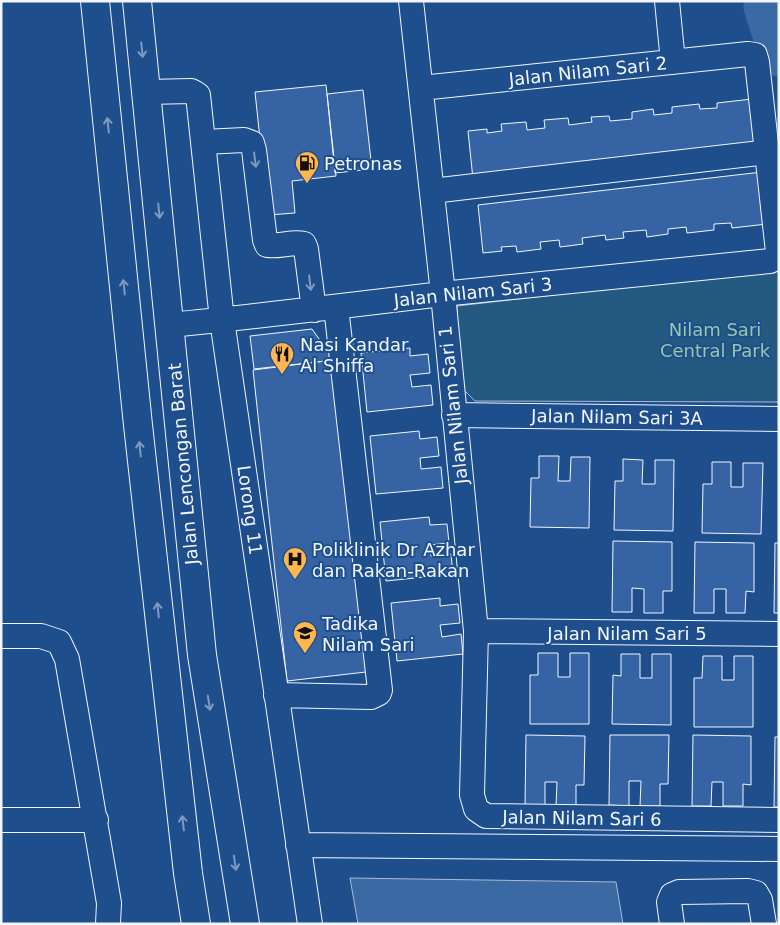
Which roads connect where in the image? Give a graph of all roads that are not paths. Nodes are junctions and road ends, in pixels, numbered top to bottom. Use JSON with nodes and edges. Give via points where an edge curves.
{"nodes":[{"id":1,"x":95,"y":1,"type":"edge"},
{"id":2,"x":137,"y":1,"type":"edge"},
{"id":3,"x":411,"y":1,"type":"edge"},
{"id":4,"x":667,"y":1,"type":"edge"},
{"id":5,"x":673,"y":62,"type":"junction"},
{"id":6,"x":421,"y":88,"type":"junction"},
{"id":7,"x":147,"y":92,"type":"junction"},
{"id":8,"x":204,"y":142,"type":"junction"},
{"id":9,"x":768,"y":152,"type":"junction"},
{"id":10,"x":432,"y":191,"type":"junction"},
{"id":11,"x":443,"y":294,"type":"junction"},
{"id":12,"x":325,"y":309,"type":"junction"},
{"id":13,"x":222,"y":320,"type":"junction"},
{"id":14,"x":170,"y":325,"type":"junction"},
{"id":15,"x":454,"y":415,"type":"junction"},
{"id":16,"x":779,"y":418,"type":"edge"},
{"id":17,"x":476,"y":631,"type":"junction"},
{"id":18,"x":779,"y":634,"type":"edge"},
{"id":19,"x":1,"y":636,"type":"edge"},
{"id":20,"x":276,"y":696,"type":"junction"},
{"id":21,"x":1,"y":820,"type":"edge"},
{"id":22,"x":96,"y":820,"type":"junction"},
{"id":23,"x":779,"y":820,"type":"edge"},
{"id":24,"x":298,"y":845,"type":"junction"},
{"id":25,"x":779,"y":849,"type":"edge"},
{"id":26,"x":108,"y":924,"type":"edge"},
{"id":27,"x":196,"y":924,"type":"edge"},
{"id":28,"x":245,"y":924,"type":"edge"},
{"id":29,"x":310,"y":924,"type":"edge"},
{"id":30,"x":672,"y":924,"type":"edge"},
{"id":31,"x":764,"y":924,"type":"edge"}],
"edges":[{"from":27,"to":1,"type":"highway","one_way":true,"via":[[138,425]]},
{"from":2,"to":7,"type":"highway","name":"Jalan Lencongan Barat","one_way":true},
{"from":3,"to":6,"type":"street","name":"Jalan Nilam Sari 1"},
{"from":4,"to":5,"type":"street"},
{"from":5,"to":6,"type":"street","name":"Jalan Nilam Sari 2"},
{"from":5,"to":9,"type":"street","name":"Jalan Nilam Sari 2","via":[[755,55]]},
{"from":6,"to":10,"type":"street","name":"Jalan Nilam Sari 1"},
{"from":7,"to":8,"type":"street","name":"Lorong 11","via":[[196,93]]},
{"from":7,"to":14,"type":"highway","name":"Jalan Lencongan Barat","one_way":true},
{"from":8,"to":12,"type":"street","one_way":true,"via":[[244,140],[252,143],[267,245],[304,244]]},
{"from":8,"to":13,"type":"street","name":"Lorong 11"},
{"from":9,"to":10,"type":"street"},
{"from":9,"to":11,"type":"street","name":"Jalan Nilam Sari 3","via":[[778,252],[770,261]]},
{"from":10,"to":11,"type":"street","name":"Jalan Nilam Sari 1"},
{"from":11,"to":12,"type":"street","name":"Jalan Nilam Sari 3"},
{"from":11,"to":15,"type":"street","name":"Jalan Nilam Sari 1"},
{"from":12,"to":13,"type":"street","name":"Jalan Nilam Sari 3"},
{"from":12,"to":20,"type":"street","via":[[380,686],[378,693],[371,697]]},
{"from":13,"to":14,"type":"street","name":"Jalan Nilam Sari 3"},
{"from":13,"to":20,"type":"street","name":"Lorong 11"},
{"from":14,"to":28,"type":"highway","name":"Jalan Lencongan Barat","one_way":true,"via":[[202,655]]},
{"from":15,"to":16,"type":"street","name":"Jalan Nilam Sari 3A"},
{"from":15,"to":17,"type":"street","name":"Jalan Nilam Sari 1"},
{"from":17,"to":18,"type":"street","name":"Jalan Nilam Sari 5"},
{"from":17,"to":23,"type":"street","name":"Jalan Nilam Sari 6","via":[[472,795],[476,809],[486,816]]},
{"from":19,"to":22,"type":"street","via":[[41,636],[59,642],[67,659]]},
{"from":20,"to":24,"type":"street","name":"Lorong 11"},
{"from":21,"to":22,"type":"street"},
{"from":22,"to":26,"type":"street","via":[[110,903]]},
{"from":24,"to":25,"type":"street"},
{"from":24,"to":29,"type":"street","name":"Lorong 11"},
{"from":30,"to":31,"type":"street","via":[[668,902],[672,894],[748,890],[756,893],[760,900]]}]}
